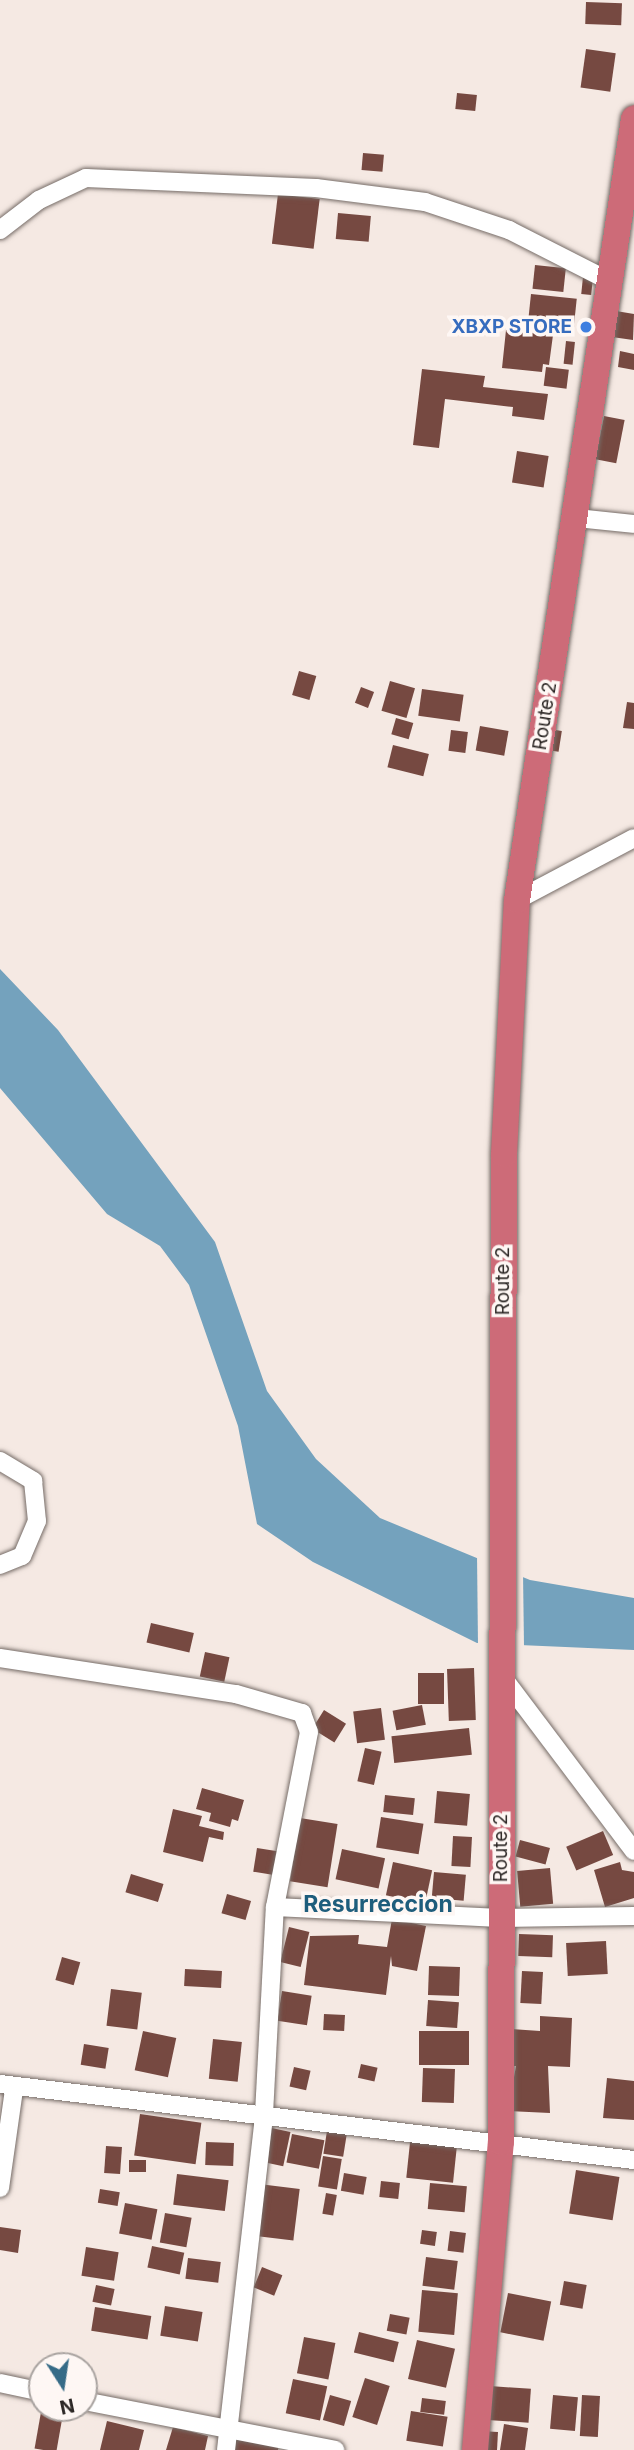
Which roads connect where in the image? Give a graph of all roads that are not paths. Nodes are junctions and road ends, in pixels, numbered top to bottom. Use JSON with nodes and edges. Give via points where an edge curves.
{"nodes":[{"id":1,"x":632,"y":130,"type":"edge"},
{"id":2,"x":0,"y":230,"type":"edge"},
{"id":3,"x":624,"y":252,"type":"edge"},
{"id":4,"x":609,"y":281,"type":"junction"},
{"id":5,"x":576,"y":519,"type":"junction"},
{"id":6,"x":634,"y":524,"type":"edge"},
{"id":7,"x":634,"y":838,"type":"edge"},
{"id":8,"x":517,"y":900,"type":"junction"},
{"id":9,"x":0,"y":1461,"type":"edge"},
{"id":10,"x":0,"y":1565,"type":"edge"},
{"id":11,"x":0,"y":1658,"type":"edge"},
{"id":12,"x":502,"y":1665,"type":"junction"},
{"id":13,"x":634,"y":1851,"type":"edge"},
{"id":14,"x":275,"y":1907,"type":"junction"},
{"id":15,"x":634,"y":1916,"type":"edge"},
{"id":16,"x":500,"y":1918,"type":"junction"},
{"id":17,"x":7,"y":2087,"type":"edge"},
{"id":18,"x":264,"y":2114,"type":"junction"},
{"id":19,"x":501,"y":2142,"type":"junction"},
{"id":20,"x":634,"y":2160,"type":"edge"},
{"id":21,"x":0,"y":2188,"type":"edge"},
{"id":22,"x":0,"y":2383,"type":"edge"},
{"id":23,"x":28,"y":2389,"type":"edge"},
{"id":24,"x":98,"y":2405,"type":"edge"},
{"id":25,"x":227,"y":2441,"type":"edge"},
{"id":26,"x":335,"y":2450,"type":"edge"},
{"id":27,"x":475,"y":2450,"type":"edge"}],
"edges":[{"from":1,"to":3,"type":"highway","name":"Route 2"},
{"from":2,"to":4,"type":"street","via":[[39,200],[86,178],[317,188],[425,202],[509,230]]},
{"from":3,"to":4,"type":"highway","name":"Route 2"},
{"from":4,"to":5,"type":"highway","name":"Route 2"},
{"from":5,"to":6,"type":"street"},
{"from":5,"to":8,"type":"highway","name":"Route 2"},
{"from":7,"to":8,"type":"street"},
{"from":8,"to":12,"type":"highway","name":"Route 2","via":[[504,1154]]},
{"from":9,"to":10,"type":"street","via":[[33,1481],[37,1521],[22,1556]]},
{"from":11,"to":14,"type":"street","via":[[236,1694],[302,1713],[309,1732]]},
{"from":12,"to":13,"type":"street"},
{"from":12,"to":16,"type":"highway","name":"Route 2"},
{"from":14,"to":16,"type":"street"},
{"from":14,"to":18,"type":"street"},
{"from":15,"to":16,"type":"street"},
{"from":16,"to":19,"type":"highway","name":"Route 2"},
{"from":17,"to":18,"type":"street"},
{"from":17,"to":21,"type":"street"},
{"from":18,"to":19,"type":"street"},
{"from":18,"to":25,"type":"street"},
{"from":19,"to":20,"type":"street"},
{"from":19,"to":27,"type":"highway","name":"Route 2"},
{"from":22,"to":23,"type":"street"},
{"from":24,"to":25,"type":"street"},
{"from":25,"to":26,"type":"street"}]}
